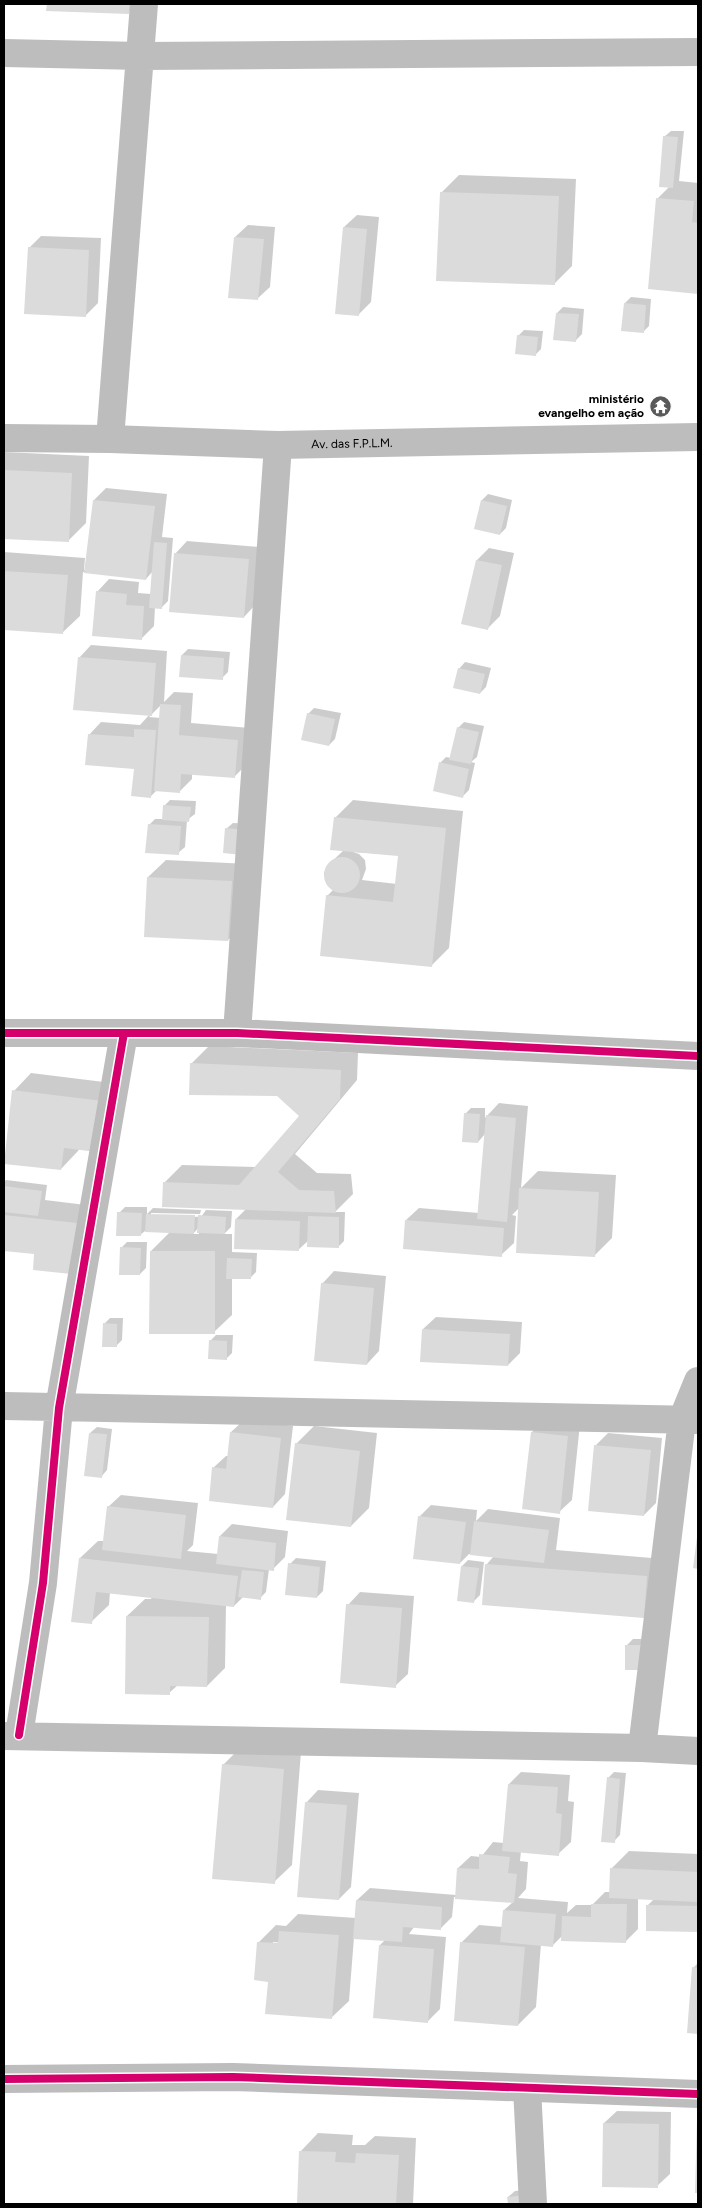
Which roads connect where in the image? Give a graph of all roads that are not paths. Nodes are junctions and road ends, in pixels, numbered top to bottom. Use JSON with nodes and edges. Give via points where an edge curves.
{"nodes":[{"id":1,"x":144,"y":4,"type":"edge"},
{"id":2,"x":4,"y":52,"type":"edge"},
{"id":3,"x":698,"y":52,"type":"edge"},
{"id":4,"x":141,"y":56,"type":"junction"},
{"id":5,"x":698,"y":437,"type":"edge"},
{"id":6,"x":4,"y":438,"type":"edge"},
{"id":7,"x":110,"y":439,"type":"junction"},
{"id":8,"x":278,"y":445,"type":"junction"},
{"id":9,"x":4,"y":1033,"type":"edge"},
{"id":10,"x":237,"y":1033,"type":"junction"},
{"id":11,"x":124,"y":1034,"type":"junction"},
{"id":12,"x":698,"y":1056,"type":"edge"},
{"id":13,"x":698,"y":1380,"type":"edge"},
{"id":14,"x":4,"y":1406,"type":"edge"},
{"id":15,"x":59,"y":1408,"type":"junction"},
{"id":16,"x":690,"y":1420,"type":"edge"},
{"id":17,"x":11,"y":1736,"type":"edge"},
{"id":18,"x":642,"y":1748,"type":"junction"},
{"id":19,"x":698,"y":1752,"type":"edge"},
{"id":20,"x":4,"y":2079,"type":"edge"},
{"id":21,"x":527,"y":2088,"type":"junction"},
{"id":22,"x":698,"y":2094,"type":"edge"},
{"id":23,"x":533,"y":2204,"type":"edge"}],
"edges":[{"from":1,"to":4,"type":"street"},
{"from":2,"to":4,"type":"street"},
{"from":3,"to":4,"type":"street"},
{"from":4,"to":7,"type":"street"},
{"from":5,"to":8,"type":"street","name":"Av. das F.P.L.M."},
{"from":6,"to":7,"type":"street","name":"Av. das F.P.L.M."},
{"from":7,"to":8,"type":"street","name":"Av. das F.P.L.M."},
{"from":8,"to":10,"type":"street"},
{"from":9,"to":11,"type":"street"},
{"from":10,"to":11,"type":"street"},
{"from":10,"to":12,"type":"street"},
{"from":11,"to":15,"type":"street"},
{"from":13,"to":16,"type":"street"},
{"from":14,"to":15,"type":"street"},
{"from":15,"to":16,"type":"street"},
{"from":15,"to":17,"type":"street","via":[[42,1583]]},
{"from":16,"to":18,"type":"street"},
{"from":17,"to":18,"type":"street"},
{"from":18,"to":19,"type":"street"},
{"from":20,"to":21,"type":"street","via":[[233,2077]]},
{"from":21,"to":22,"type":"street"},
{"from":21,"to":23,"type":"street"}]}
